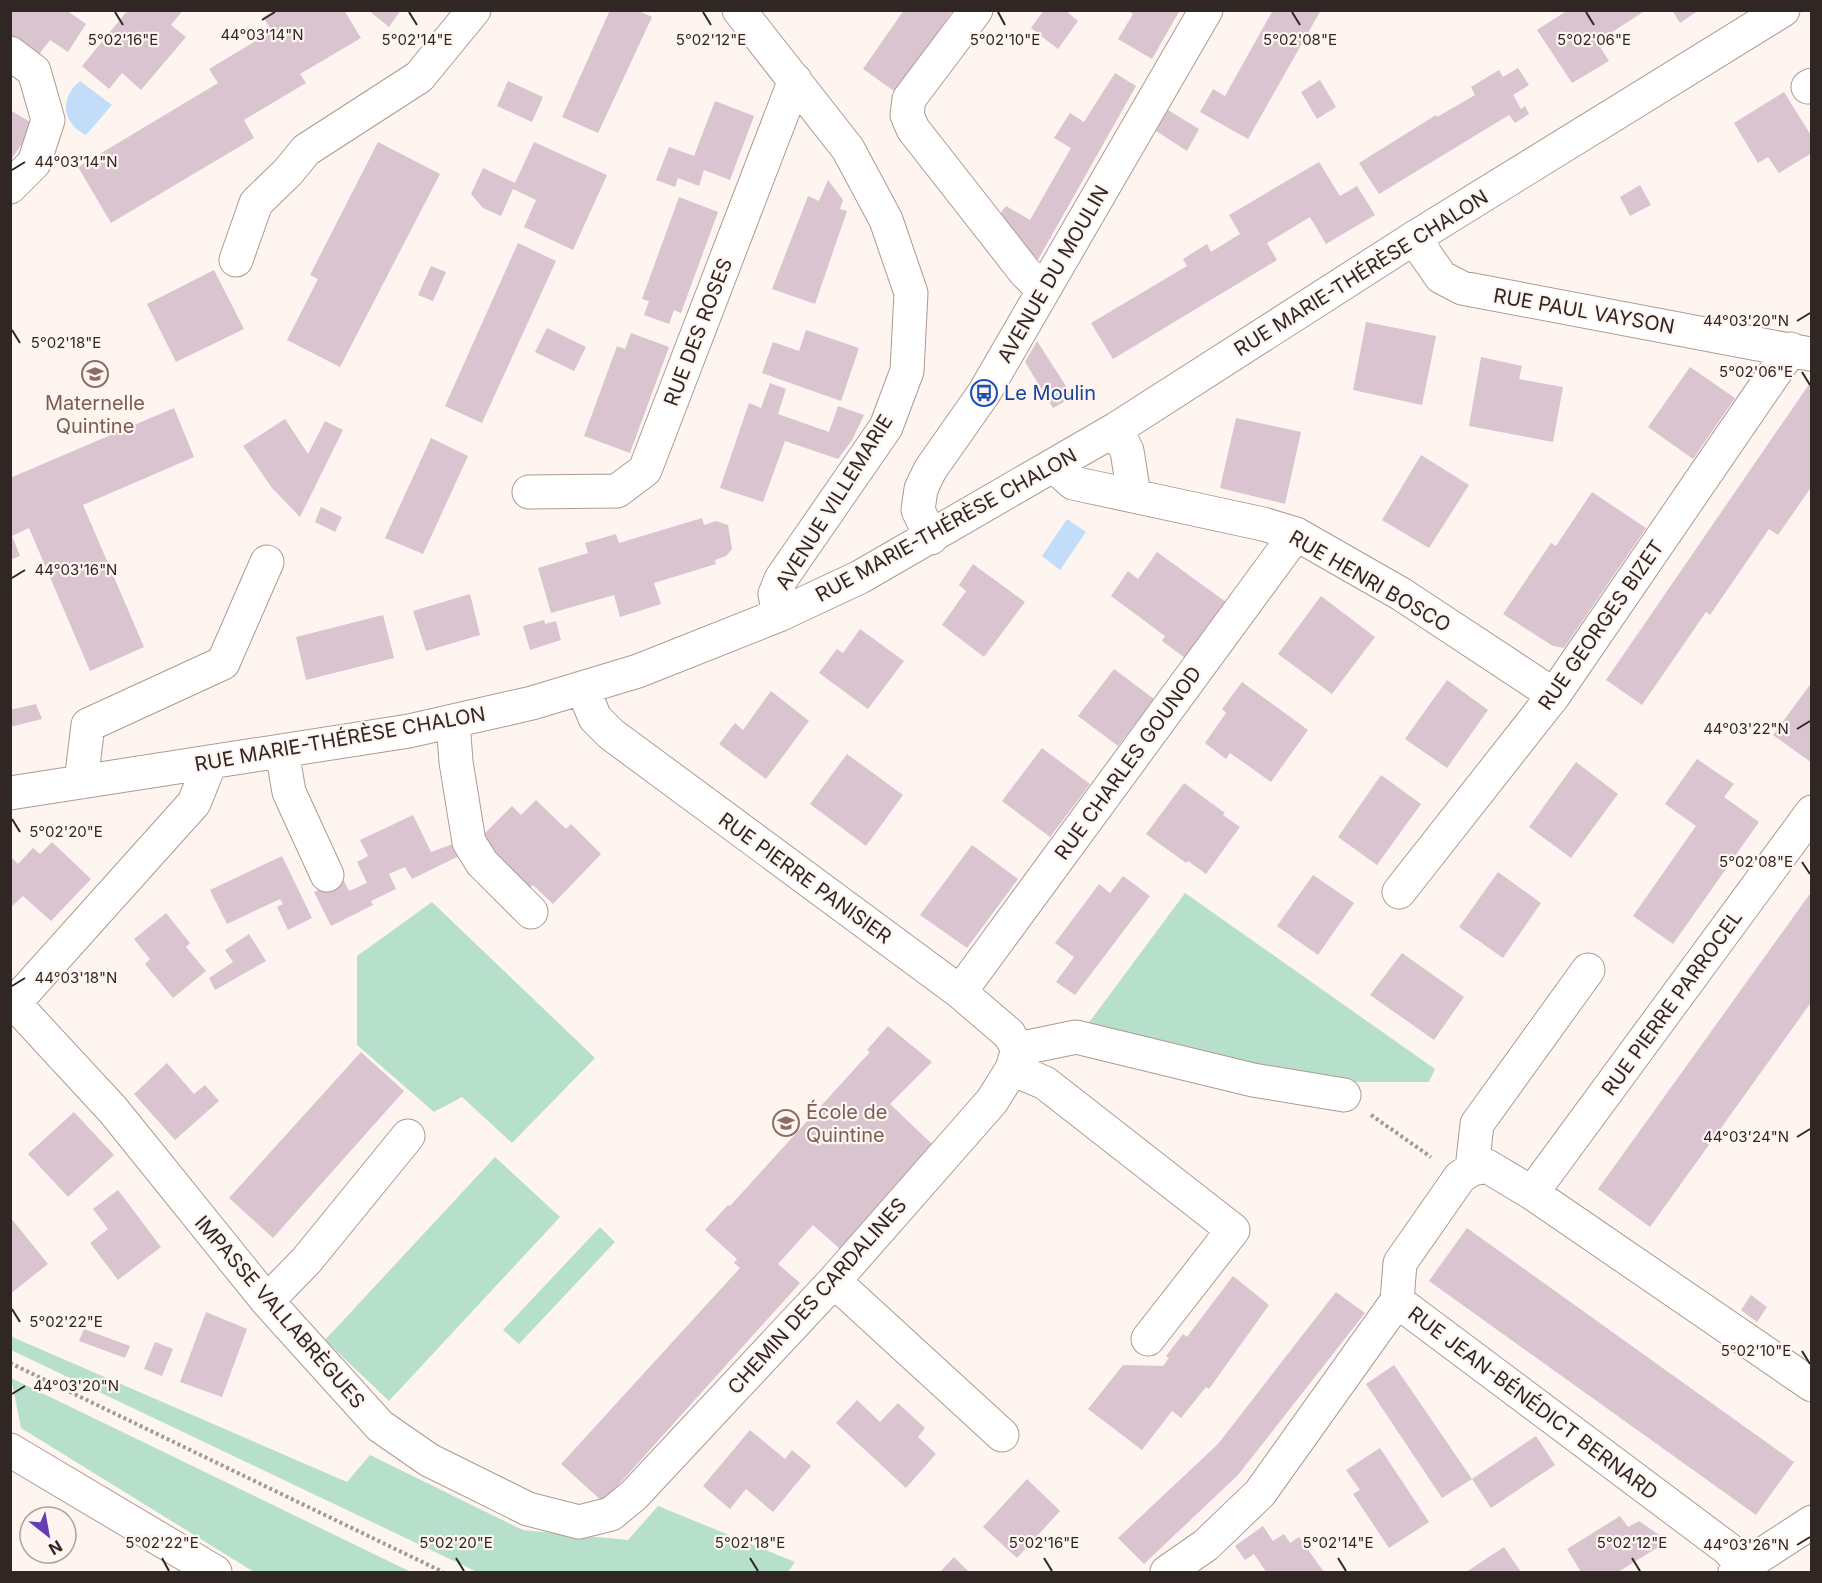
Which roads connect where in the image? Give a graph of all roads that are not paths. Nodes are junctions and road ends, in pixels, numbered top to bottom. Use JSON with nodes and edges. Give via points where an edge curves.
{"nodes":[{"id":1,"x":474,"y":10,"type":"edge"},
{"id":2,"x":976,"y":10,"type":"edge"},
{"id":3,"x":1206,"y":10,"type":"edge"},
{"id":4,"x":1783,"y":10,"type":"edge"},
{"id":5,"x":746,"y":14,"type":"edge"},
{"id":6,"x":10,"y":53,"type":"edge"},
{"id":7,"x":795,"y":80,"type":"junction"},
{"id":8,"x":10,"y":186,"type":"edge"},
{"id":9,"x":1414,"y":238,"type":"junction"},
{"id":10,"x":236,"y":260,"type":"dead end"},
{"id":11,"x":1043,"y":290,"type":"junction"},
{"id":12,"x":1801,"y":352,"type":"edge"},
{"id":13,"x":1116,"y":429,"type":"junction"},
{"id":14,"x":1054,"y":466,"type":"junction"},
{"id":15,"x":529,"y":492,"type":"dead end"},
{"id":16,"x":1134,"y":495,"type":"junction"},
{"id":17,"x":1296,"y":534,"type":"junction"},
{"id":18,"x":931,"y":538,"type":"junction"},
{"id":19,"x":267,"y":562,"type":"dead end"},
{"id":20,"x":779,"y":615,"type":"junction"},
{"id":21,"x":584,"y":689,"type":"junction"},
{"id":22,"x":1554,"y":695,"type":"junction"},
{"id":23,"x":453,"y":721,"type":"junction"},
{"id":24,"x":282,"y":751,"type":"junction"},
{"id":25,"x":210,"y":763,"type":"junction"},
{"id":26,"x":81,"y":782,"type":"junction"},
{"id":27,"x":10,"y":793,"type":"edge"},
{"id":28,"x":1812,"y":812,"type":"edge"},
{"id":29,"x":327,"y":875,"type":"dead end"},
{"id":30,"x":1399,"y":892,"type":"dead end"},
{"id":31,"x":531,"y":912,"type":"dead end"},
{"id":32,"x":1588,"y":970,"type":"dead end"},
{"id":33,"x":960,"y":993,"type":"junction"},
{"id":34,"x":12,"y":1005,"type":"edge"},
{"id":35,"x":1015,"y":1059,"type":"junction"},
{"id":36,"x":1344,"y":1095,"type":"road end"},
{"id":37,"x":408,"y":1136,"type":"dead end"},
{"id":38,"x":1466,"y":1173,"type":"junction"},
{"id":39,"x":1532,"y":1193,"type":"junction"},
{"id":40,"x":834,"y":1281,"type":"junction"},
{"id":41,"x":267,"y":1301,"type":"junction"},
{"id":42,"x":1397,"y":1301,"type":"junction"},
{"id":43,"x":1148,"y":1339,"type":"dead end"},
{"id":44,"x":1812,"y":1385,"type":"edge"},
{"id":45,"x":1002,"y":1435,"type":"dead end"},
{"id":46,"x":10,"y":1449,"type":"edge"},
{"id":47,"x":611,"y":1514,"type":"joint"},
{"id":48,"x":1812,"y":1522,"type":"edge"},
{"id":49,"x":1740,"y":1570,"type":"edge"},
{"id":50,"x":215,"y":1572,"type":"edge"},
{"id":51,"x":1167,"y":1572,"type":"edge"}],
"edges":[{"from":1,"to":10,"type":"street","via":[[420,77],[306,150],[256,203]]},
{"from":2,"to":11,"type":"street","via":[[909,99],[906,115],[913,129]]},
{"from":3,"to":11,"type":"street","name":"AVENUE DU MOULIN"},
{"from":4,"to":9,"type":"street","name":"RUE MARIE-THÉRÈSE CHALON"},
{"from":5,"to":7,"type":"street","name":"AVENUE VILLEMARIE"},
{"from":6,"to":8,"type":"street","via":[[34,71],[48,120],[34,163]]},
{"from":7,"to":15,"type":"street","name":"RUE DES ROSES","via":[[645,470],[617,491]]},
{"from":7,"to":20,"type":"street","name":"AVENUE VILLEMARIE","via":[[853,159],[886,220],[911,293],[907,371],[886,427],[781,579],[775,594]]},
{"from":9,"to":12,"type":"street","name":"RUE PAUL VAYSON","via":[[1441,277],[1462,288]]},
{"from":9,"to":13,"type":"street","name":"RUE MARIE-THÉRÈSE CHALON"},
{"from":11,"to":18,"type":"street","name":"AVENUE DU MOULIN","via":[[984,393],[921,489],[918,510]]},
{"from":12,"to":22,"type":"street","name":"RUE GEORGES BIZET"},
{"from":13,"to":14,"type":"street","name":"RUE MARIE-THÉRÈSE CHALON"},
{"from":13,"to":16,"type":"street","via":[[1126,451]]},
{"from":14,"to":16,"type":"street","name":"RUE HENRI BOSCO","via":[[1073,483]]},
{"from":14,"to":18,"type":"street","name":"RUE MARIE-THÉRÈSE CHALON"},
{"from":16,"to":17,"type":"street","name":"RUE HENRI BOSCO"},
{"from":17,"to":22,"type":"street","name":"RUE HENRI BOSCO","via":[[1401,594]]},
{"from":17,"to":33,"type":"street","name":"RUE CHARLES GOUNOD"},
{"from":18,"to":20,"type":"street","name":"RUE MARIE-THÉRÈSE CHALON"},
{"from":19,"to":26,"type":"street","via":[[223,663],[88,725]]},
{"from":20,"to":21,"type":"street","name":"RUE MARIE-THÉRÈSE CHALON"},
{"from":21,"to":23,"type":"street","name":"RUE MARIE-THÉRÈSE CHALON"},
{"from":21,"to":33,"type":"street","name":"RUE PIERRE PANISIER","via":[[595,718],[611,734]]},
{"from":22,"to":30,"type":"street","name":"RUE GEORGES BIZET"},
{"from":23,"to":24,"type":"street","name":"RUE MARIE-THÉRÈSE CHALON"},
{"from":23,"to":31,"type":"street","via":[[469,842],[482,863]]},
{"from":24,"to":25,"type":"street","name":"RUE MARIE-THÉRÈSE CHALON"},
{"from":24,"to":29,"type":"street","via":[[289,792]]},
{"from":25,"to":26,"type":"street","name":"RUE MARIE-THÉRÈSE CHALON"},
{"from":25,"to":34,"type":"street","via":[[194,803]]},
{"from":26,"to":27,"type":"street","name":"RUE MARIE-THÉRÈSE CHALON"},
{"from":28,"to":39,"type":"street","name":"RUE PIERRE PARROCEL"},
{"from":32,"to":38,"type":"street","via":[[1477,1124]]},
{"from":33,"to":35,"type":"street","name":"RUE PIERRE PANISIER","via":[[1009,1034]]},
{"from":34,"to":41,"type":"street","name":"IMPASSE VALLABRÈGUES","via":[[113,1110]]},
{"from":35,"to":36,"type":"street","via":[[1076,1037],[1253,1080]]},
{"from":35,"to":40,"type":"street","name":"CHEMIN DES CARDALINES","via":[[992,1101]]},
{"from":35,"to":43,"type":"street","via":[[1233,1230]]},
{"from":37,"to":41,"type":"street","via":[[306,1260]]},
{"from":38,"to":39,"type":"street","via":[[1487,1166]]},
{"from":38,"to":42,"type":"street","name":"RUE JEAN-BÉNÉDICT BERNARD","via":[[1400,1263]]},
{"from":39,"to":44,"type":"street"},
{"from":40,"to":45,"type":"street"},
{"from":40,"to":47,"type":"street","name":"CHEMIN DES CARDALINES","via":[[634,1495]]},
{"from":41,"to":47,"type":"street","name":"IMPASSE VALLABRÈGUES","via":[[380,1426],[429,1460],[528,1509],[579,1522]]},
{"from":42,"to":49,"type":"street","name":"RUE JEAN-BÉNÉDICT BERNARD","via":[[1728,1549]]},
{"from":42,"to":51,"type":"street","via":[[1260,1493],[1206,1545]]},
{"from":46,"to":50,"type":"street"},
{"from":48,"to":49,"type":"street"}]}
